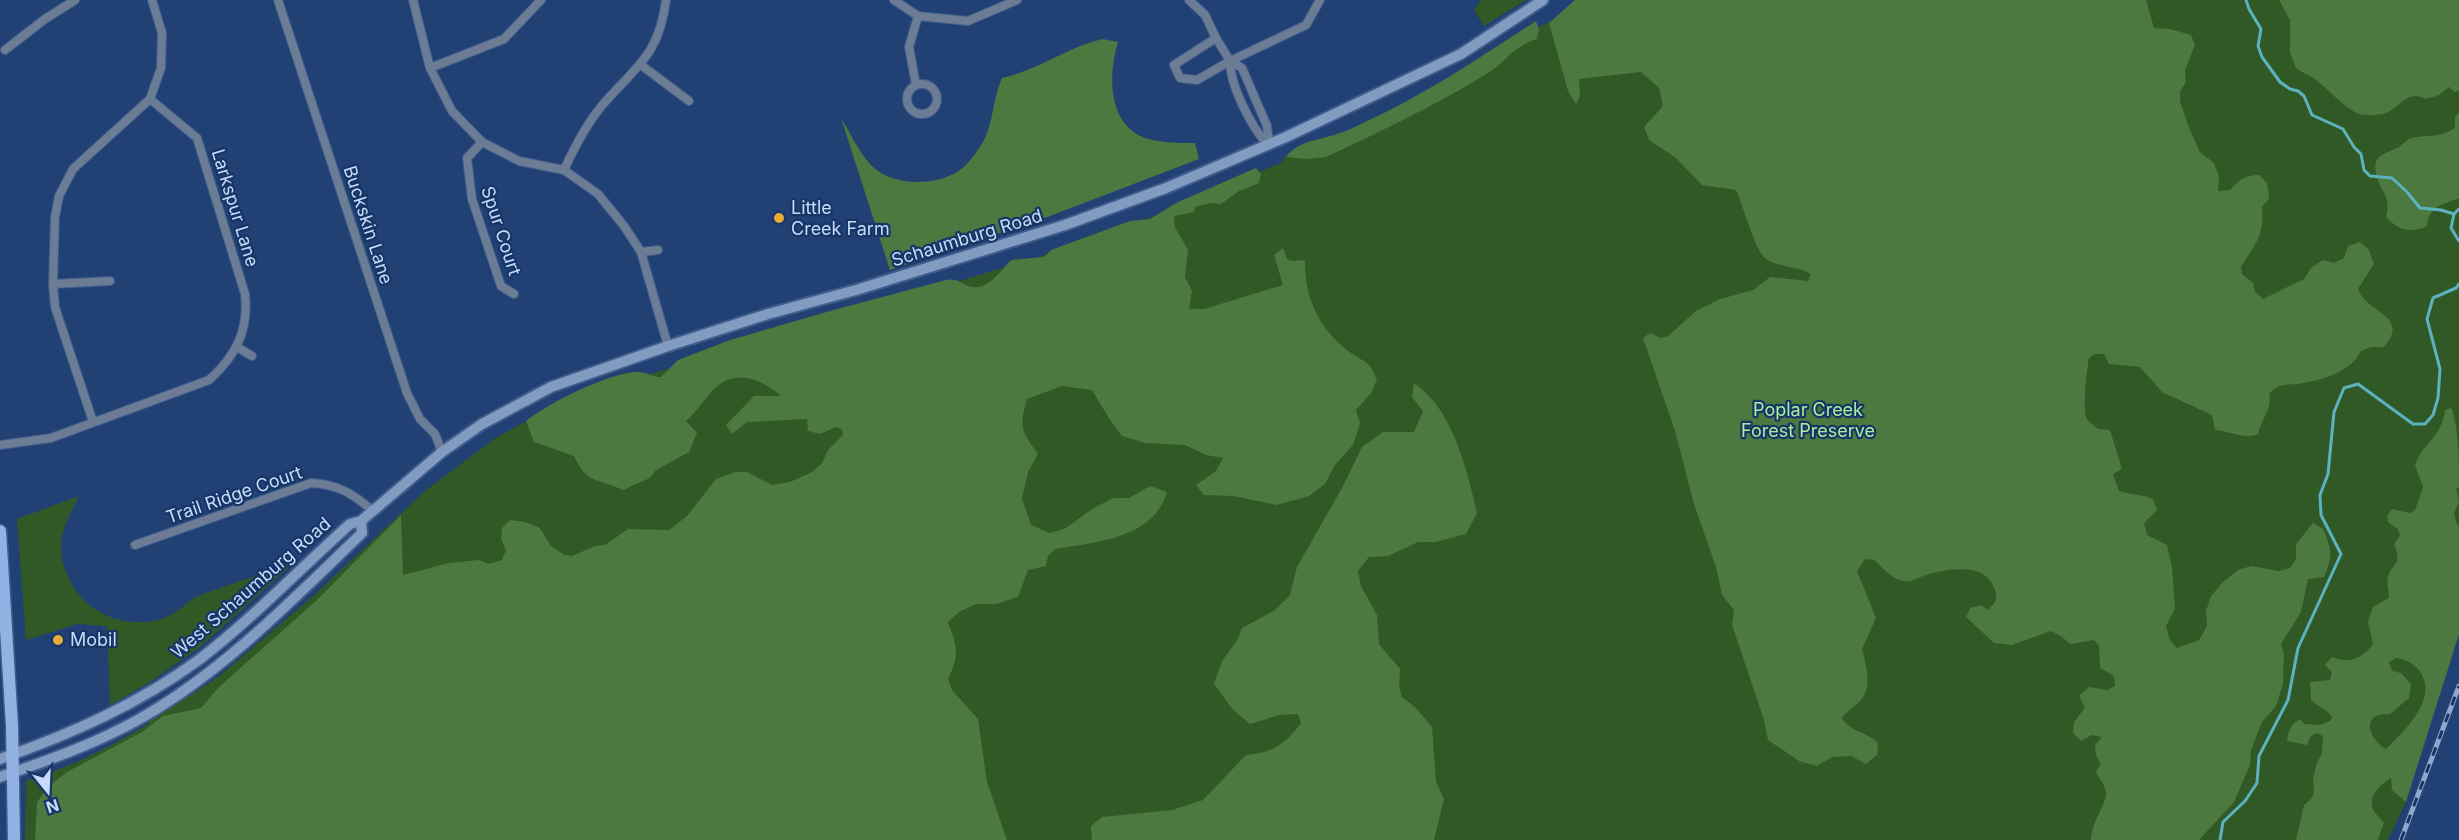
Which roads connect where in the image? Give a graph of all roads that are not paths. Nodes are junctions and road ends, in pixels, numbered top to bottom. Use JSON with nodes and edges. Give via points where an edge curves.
{"nodes":[{"id":1,"x":75,"y":0,"type":"edge"},
{"id":2,"x":152,"y":0,"type":"edge"},
{"id":3,"x":278,"y":0,"type":"edge"},
{"id":4,"x":413,"y":0,"type":"edge"},
{"id":5,"x":541,"y":0,"type":"edge"},
{"id":6,"x":666,"y":0,"type":"edge"},
{"id":7,"x":894,"y":0,"type":"edge"},
{"id":8,"x":1017,"y":0,"type":"edge"},
{"id":9,"x":1190,"y":0,"type":"edge"},
{"id":10,"x":1320,"y":0,"type":"edge"},
{"id":11,"x":1543,"y":0,"type":"edge"},
{"id":12,"x":918,"y":16,"type":"junction"},
{"id":13,"x":1216,"y":38,"type":"junction"},
{"id":14,"x":5,"y":50,"type":"dead end"},
{"id":15,"x":1230,"y":61,"type":"junction"},
{"id":16,"x":641,"y":65,"type":"junction"},
{"id":17,"x":430,"y":68,"type":"junction"},
{"id":18,"x":916,"y":86,"type":"dead end"},
{"id":19,"x":150,"y":99,"type":"junction"},
{"id":20,"x":689,"y":101,"type":"dead end"},
{"id":21,"x":482,"y":142,"type":"junction"},
{"id":22,"x":1269,"y":145,"type":"junction"},
{"id":23,"x":564,"y":170,"type":"junction"},
{"id":24,"x":658,"y":250,"type":"dead end"},
{"id":25,"x":641,"y":252,"type":"junction"},
{"id":26,"x":110,"y":281,"type":"dead end"},
{"id":27,"x":52,"y":284,"type":"junction"},
{"id":28,"x":514,"y":294,"type":"dead end"},
{"id":29,"x":668,"y":346,"type":"junction"},
{"id":30,"x":237,"y":347,"type":"junction"},
{"id":31,"x":252,"y":356,"type":"dead end"},
{"id":32,"x":93,"y":422,"type":"junction"},
{"id":33,"x":0,"y":445,"type":"edge"},
{"id":34,"x":442,"y":452,"type":"junction"},
{"id":35,"x":397,"y":489,"type":"joint"},
{"id":36,"x":372,"y":511,"type":"junction"},
{"id":37,"x":361,"y":521,"type":"junction"},
{"id":38,"x":0,"y":531,"type":"edge"},
{"id":39,"x":135,"y":545,"type":"dead end"},
{"id":40,"x":13,"y":754,"type":"junction"},
{"id":41,"x":0,"y":759,"type":"edge"},
{"id":42,"x":13,"y":772,"type":"junction"},
{"id":43,"x":0,"y":777,"type":"edge"},
{"id":44,"x":14,"y":840,"type":"edge"}],
"edges":[{"from":1,"to":14,"type":"street"},
{"from":2,"to":19,"type":"street","via":[[162,33],[161,68]]},
{"from":3,"to":34,"type":"street","name":"Buckskin Lane","via":[[407,393],[420,419],[435,434]]},
{"from":4,"to":17,"type":"street"},
{"from":5,"to":17,"type":"street","via":[[504,39]]},
{"from":6,"to":16,"type":"street","via":[[660,34]]},
{"from":7,"to":12,"type":"street"},
{"from":8,"to":12,"type":"street","via":[[968,21]]},
{"from":9,"to":13,"type":"street","via":[[1205,15]]},
{"from":10,"to":15,"type":"street","via":[[1306,25]]},
{"from":11,"to":22,"type":"main road","name":"Schaumburg Road","via":[[1461,54]]},
{"from":12,"to":18,"type":"street","via":[[909,47]]},
{"from":13,"to":15,"type":"street"},
{"from":13,"to":15,"type":"street","via":[[1174,64],[1180,78],[1197,80]]},
{"from":15,"to":22,"type":"street","via":[[1230,74],[1256,132]]},
{"from":15,"to":22,"type":"street","via":[[1242,68],[1267,126]]},
{"from":16,"to":20,"type":"street"},
{"from":16,"to":23,"type":"street","via":[[595,115]]},
{"from":17,"to":21,"type":"street","via":[[452,111]]},
{"from":19,"to":27,"type":"street","via":[[73,169],[59,196],[55,217]]},
{"from":19,"to":30,"type":"street","name":"Larkspur Lane","via":[[197,138],[245,294],[244,331]]},
{"from":21,"to":23,"type":"street","via":[[519,161]]},
{"from":21,"to":28,"type":"street","name":"Spur Court","via":[[467,158],[472,199],[501,286]]},
{"from":22,"to":29,"type":"main road","name":"Schaumburg Road","via":[[1065,225]]},
{"from":23,"to":25,"type":"street","via":[[598,194]]},
{"from":24,"to":25,"type":"street"},
{"from":25,"to":29,"type":"street"},
{"from":26,"to":27,"type":"street"},
{"from":27,"to":32,"type":"street","via":[[62,330]]},
{"from":29,"to":34,"type":"main road","name":"Schaumburg Road","via":[[551,387],[482,424]]},
{"from":30,"to":31,"type":"street"},
{"from":30,"to":32,"type":"street","name":"Larkspur Lane","via":[[225,366],[209,380]]},
{"from":32,"to":33,"type":"street","name":"Larkspur Lane","via":[[51,438]]},
{"from":34,"to":35,"type":"main road","name":"Schaumburg Road"},
{"from":35,"to":36,"type":"main road","name":"West Schaumburg Road"},
{"from":36,"to":37,"type":"main road","name":"West Schaumburg Road"},
{"from":36,"to":39,"type":"street","name":"Trail Ridge Court","via":[[341,488],[311,483]]},
{"from":37,"to":40,"type":"main road","name":"West Schaumburg Road","via":[[350,524],[228,635],[161,685],[95,722]]},
{"from":37,"to":42,"type":"main road","name":"West Schaumburg Road","via":[[362,533],[194,684],[113,733]]},
{"from":38,"to":40,"type":"main road"},
{"from":40,"to":41,"type":"main road","name":"West Schaumburg Road"},
{"from":40,"to":42,"type":"main road"},
{"from":42,"to":43,"type":"main road","name":"West Schaumburg Road"},
{"from":42,"to":44,"type":"main road"}]}
